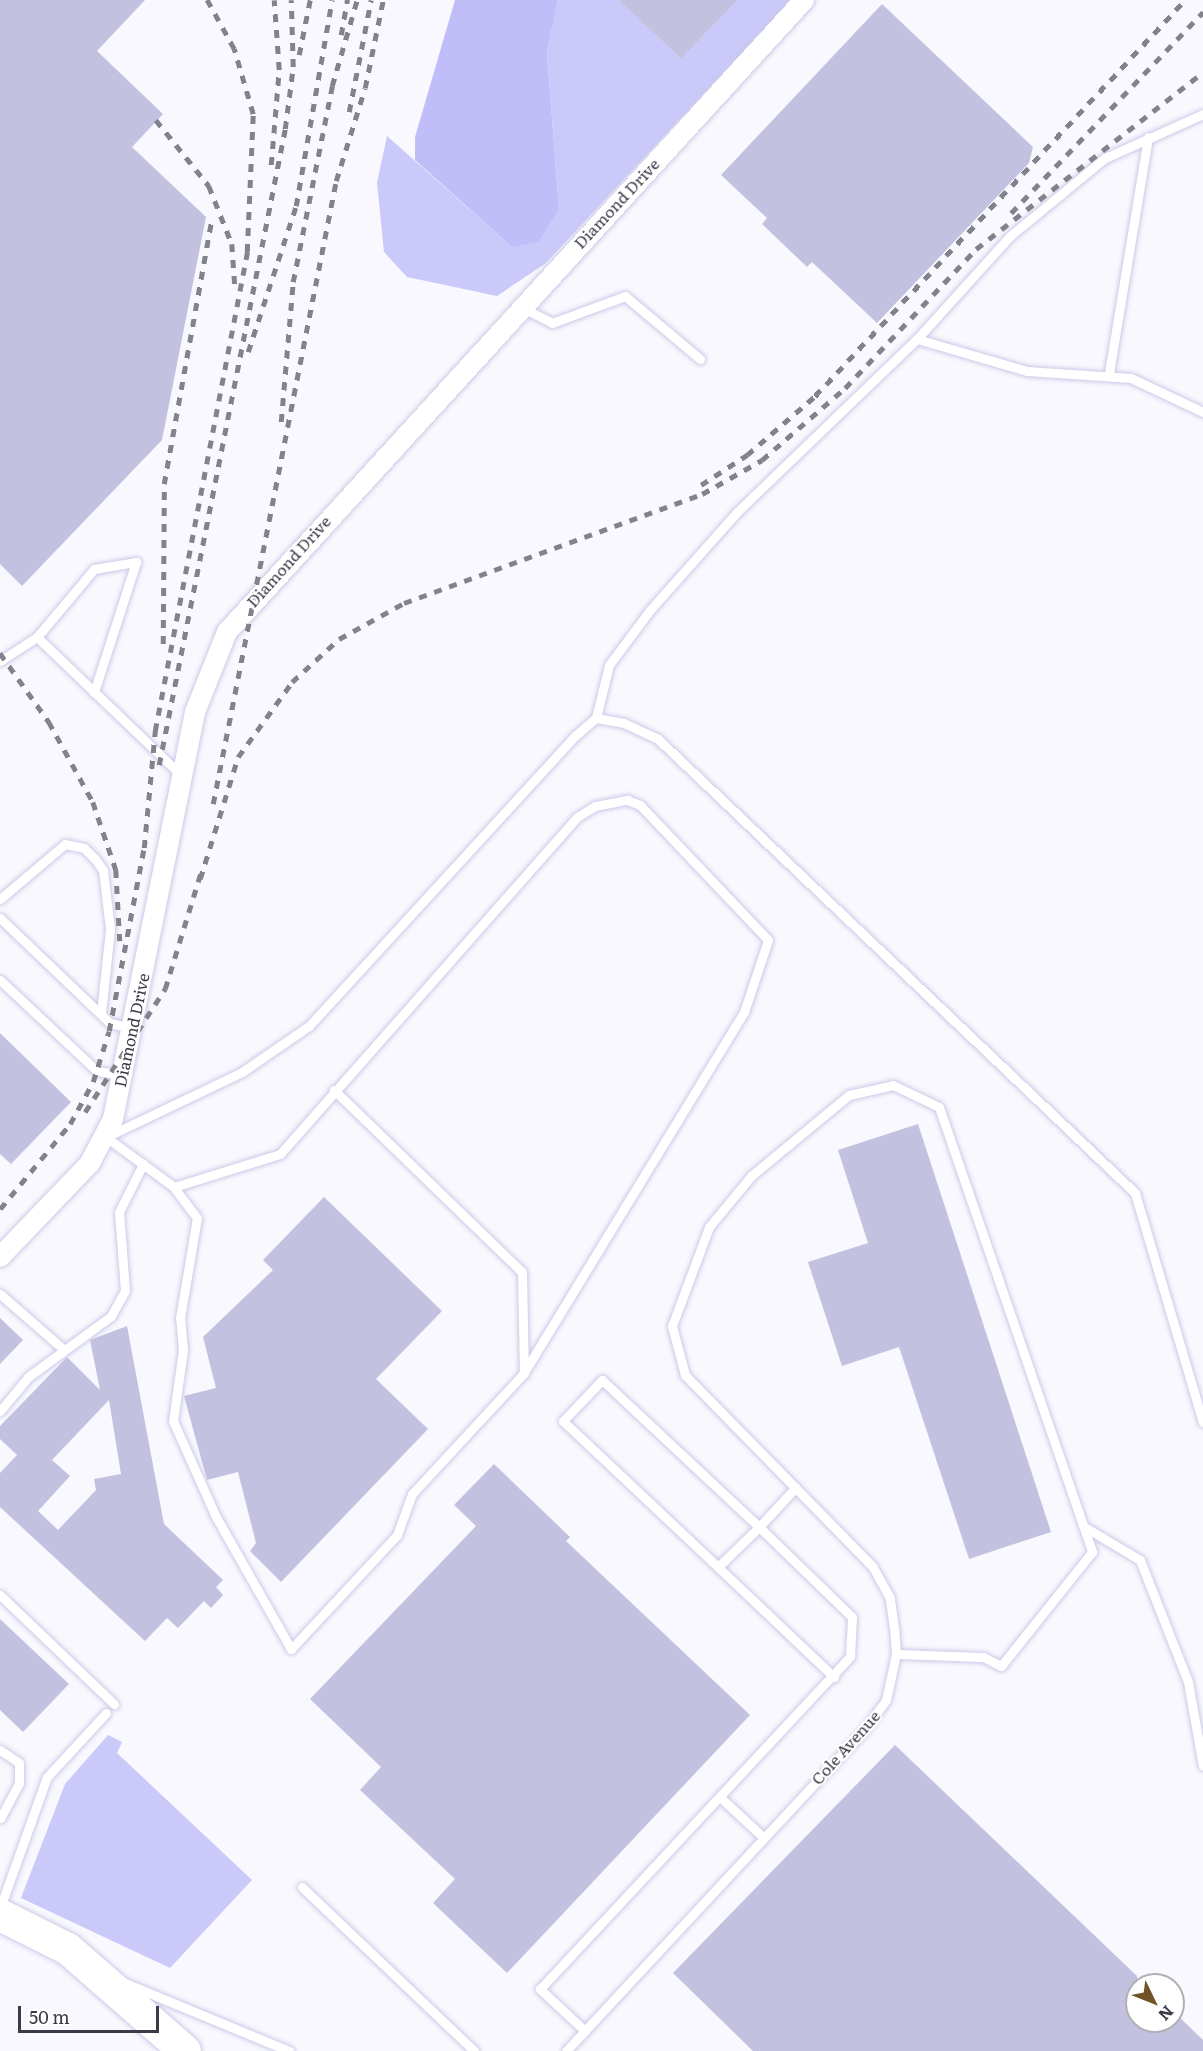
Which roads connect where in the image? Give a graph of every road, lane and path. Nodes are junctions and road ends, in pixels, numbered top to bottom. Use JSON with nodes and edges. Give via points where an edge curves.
{"nodes":[{"id":1,"x":804,"y":0,"type":"edge"},
{"id":2,"x":1203,"y":114,"type":"edge"},
{"id":3,"x":1148,"y":137,"type":"junction"},
{"id":4,"x":521,"y":307,"type":"junction"},
{"id":5,"x":917,"y":339,"type":"junction"},
{"id":6,"x":700,"y":359,"type":"dead end"},
{"id":7,"x":1109,"y":373,"type":"junction"},
{"id":8,"x":1203,"y":412,"type":"edge"},
{"id":9,"x":37,"y":637,"type":"junction"},
{"id":10,"x":0,"y":661,"type":"edge"},
{"id":11,"x":94,"y":692,"type":"junction"},
{"id":12,"x":596,"y":718,"type":"junction"},
{"id":13,"x":181,"y":775,"type":"junction"},
{"id":14,"x":0,"y":898,"type":"edge"},
{"id":15,"x":0,"y":918,"type":"edge"},
{"id":16,"x":0,"y":980,"type":"edge"},
{"id":17,"x":100,"y":1013,"type":"junction"},
{"id":18,"x":131,"y":1028,"type":"junction"},
{"id":19,"x":121,"y":1075,"type":"junction"},
{"id":20,"x":334,"y":1090,"type":"junction"},
{"id":21,"x":106,"y":1137,"type":"junction"},
{"id":22,"x":143,"y":1164,"type":"junction"},
{"id":23,"x":174,"y":1187,"type":"junction"},
{"id":24,"x":3,"y":1248,"type":"edge"},
{"id":25,"x":0,"y":1294,"type":"edge"},
{"id":26,"x":63,"y":1349,"type":"junction"},
{"id":27,"x":524,"y":1373,"type":"junction"},
{"id":28,"x":0,"y":1411,"type":"edge"},
{"id":29,"x":1203,"y":1422,"type":"edge"},
{"id":30,"x":796,"y":1488,"type":"junction"},
{"id":31,"x":1083,"y":1526,"type":"junction"},
{"id":32,"x":759,"y":1527,"type":"junction"},
{"id":33,"x":718,"y":1567,"type":"junction"},
{"id":34,"x":0,"y":1595,"type":"edge"},
{"id":35,"x":896,"y":1654,"type":"junction"},
{"id":36,"x":834,"y":1677,"type":"junction"},
{"id":37,"x":114,"y":1704,"type":"dead end"},
{"id":38,"x":106,"y":1713,"type":"dead end"},
{"id":39,"x":0,"y":1750,"type":"edge"},
{"id":40,"x":1203,"y":1766,"type":"edge"},
{"id":41,"x":721,"y":1798,"type":"junction"},
{"id":42,"x":0,"y":1818,"type":"edge"},
{"id":43,"x":763,"y":1837,"type":"junction"},
{"id":44,"x":302,"y":1887,"type":"dead end"},
{"id":45,"x":0,"y":1908,"type":"edge"},
{"id":46,"x":0,"y":1915,"type":"edge"},
{"id":47,"x":95,"y":1972,"type":"junction"},
{"id":48,"x":585,"y":2031,"type":"junction"},
{"id":49,"x":185,"y":2051,"type":"edge"},
{"id":50,"x":289,"y":2051,"type":"edge"},
{"id":51,"x":474,"y":2051,"type":"edge"},
{"id":52,"x":566,"y":2051,"type":"edge"}],
"edges":[{"from":1,"to":4,"type":"street","name":"Diamond Drive"},
{"from":2,"to":3,"type":"lane"},
{"from":3,"to":5,"type":"lane","via":[[1104,158],[1010,236]]},
{"from":3,"to":7,"type":"lane"},
{"from":4,"to":6,"type":"lane","via":[[552,323],[625,296]]},
{"from":4,"to":13,"type":"street","name":"Diamond Drive","via":[[238,616],[205,681]]},
{"from":5,"to":7,"type":"lane","via":[[1027,371]]},
{"from":5,"to":12,"type":"lane","via":[[737,512],[650,610],[609,665]]},
{"from":7,"to":8,"type":"lane","via":[[1131,378]]},
{"from":9,"to":10,"type":"lane"},
{"from":9,"to":11,"type":"lane"},
{"from":9,"to":11,"type":"lane","via":[[94,569],[136,562]]},
{"from":11,"to":13,"type":"lane"},
{"from":12,"to":21,"type":"lane","via":[[309,1026],[242,1072]]},
{"from":12,"to":29,"type":"lane","via":[[624,723],[658,740],[1135,1193]]},
{"from":13,"to":18,"type":"street","name":"Diamond Drive"},
{"from":14,"to":17,"type":"lane","via":[[65,844],[84,848],[95,859],[103,870],[110,928]]},
{"from":15,"to":17,"type":"lane"},
{"from":16,"to":19,"type":"lane","via":[[97,1071]]},
{"from":17,"to":18,"type":"lane","via":[[110,1023]]},
{"from":18,"to":19,"type":"street","name":"Diamond Drive"},
{"from":19,"to":21,"type":"street","name":"Diamond Drive"},
{"from":20,"to":23,"type":"lane","via":[[280,1154]]},
{"from":20,"to":27,"type":"lane","via":[[522,1272]]},
{"from":20,"to":27,"type":"lane","via":[[577,817],[595,806],[627,800],[640,805],[768,940],[744,1012]]},
{"from":21,"to":22,"type":"lane"},
{"from":21,"to":24,"type":"street","name":"Diamond Drive","via":[[90,1163]]},
{"from":22,"to":23,"type":"lane"},
{"from":22,"to":26,"type":"lane","via":[[119,1212],[125,1291],[111,1316]]},
{"from":23,"to":27,"type":"lane","via":[[197,1218],[180,1318],[183,1350],[173,1421],[216,1517],[291,1649],[397,1535],[412,1494]]},
{"from":25,"to":26,"type":"lane"},
{"from":26,"to":28,"type":"lane","via":[[28,1377]]},
{"from":30,"to":31,"type":"lane","name":"Cole Avenue","via":[[685,1375],[672,1326],[709,1227],[751,1176],[849,1095],[893,1085],[939,1107]]},
{"from":30,"to":32,"type":"lane"},
{"from":30,"to":35,"type":"lane","name":"Cole Avenue","via":[[873,1567],[890,1598]]},
{"from":31,"to":35,"type":"lane","via":[[1092,1552],[1001,1666],[983,1657]]},
{"from":31,"to":40,"type":"lane","via":[[1140,1560],[1188,1682]]},
{"from":32,"to":33,"type":"lane"},
{"from":32,"to":33,"type":"lane","via":[[602,1380],[563,1421]]},
{"from":32,"to":36,"type":"lane","via":[[852,1617],[850,1656]]},
{"from":33,"to":36,"type":"lane"},
{"from":34,"to":37,"type":"lane"},
{"from":35,"to":43,"type":"lane","name":"Cole Avenue","via":[[886,1700],[874,1718]]},
{"from":36,"to":41,"type":"lane"},
{"from":38,"to":45,"type":"lane","via":[[47,1777]]},
{"from":39,"to":42,"type":"lane","via":[[19,1763],[19,1783]]},
{"from":41,"to":43,"type":"lane"},
{"from":41,"to":48,"type":"lane","via":[[540,1989]]},
{"from":43,"to":48,"type":"lane","name":"Cole Avenue"},
{"from":44,"to":51,"type":"lane"},
{"from":46,"to":47,"type":"main road","via":[[69,1949]]},
{"from":47,"to":49,"type":"main road"},
{"from":47,"to":50,"type":"lane"},
{"from":48,"to":52,"type":"lane","name":"Cole Avenue"}]}
